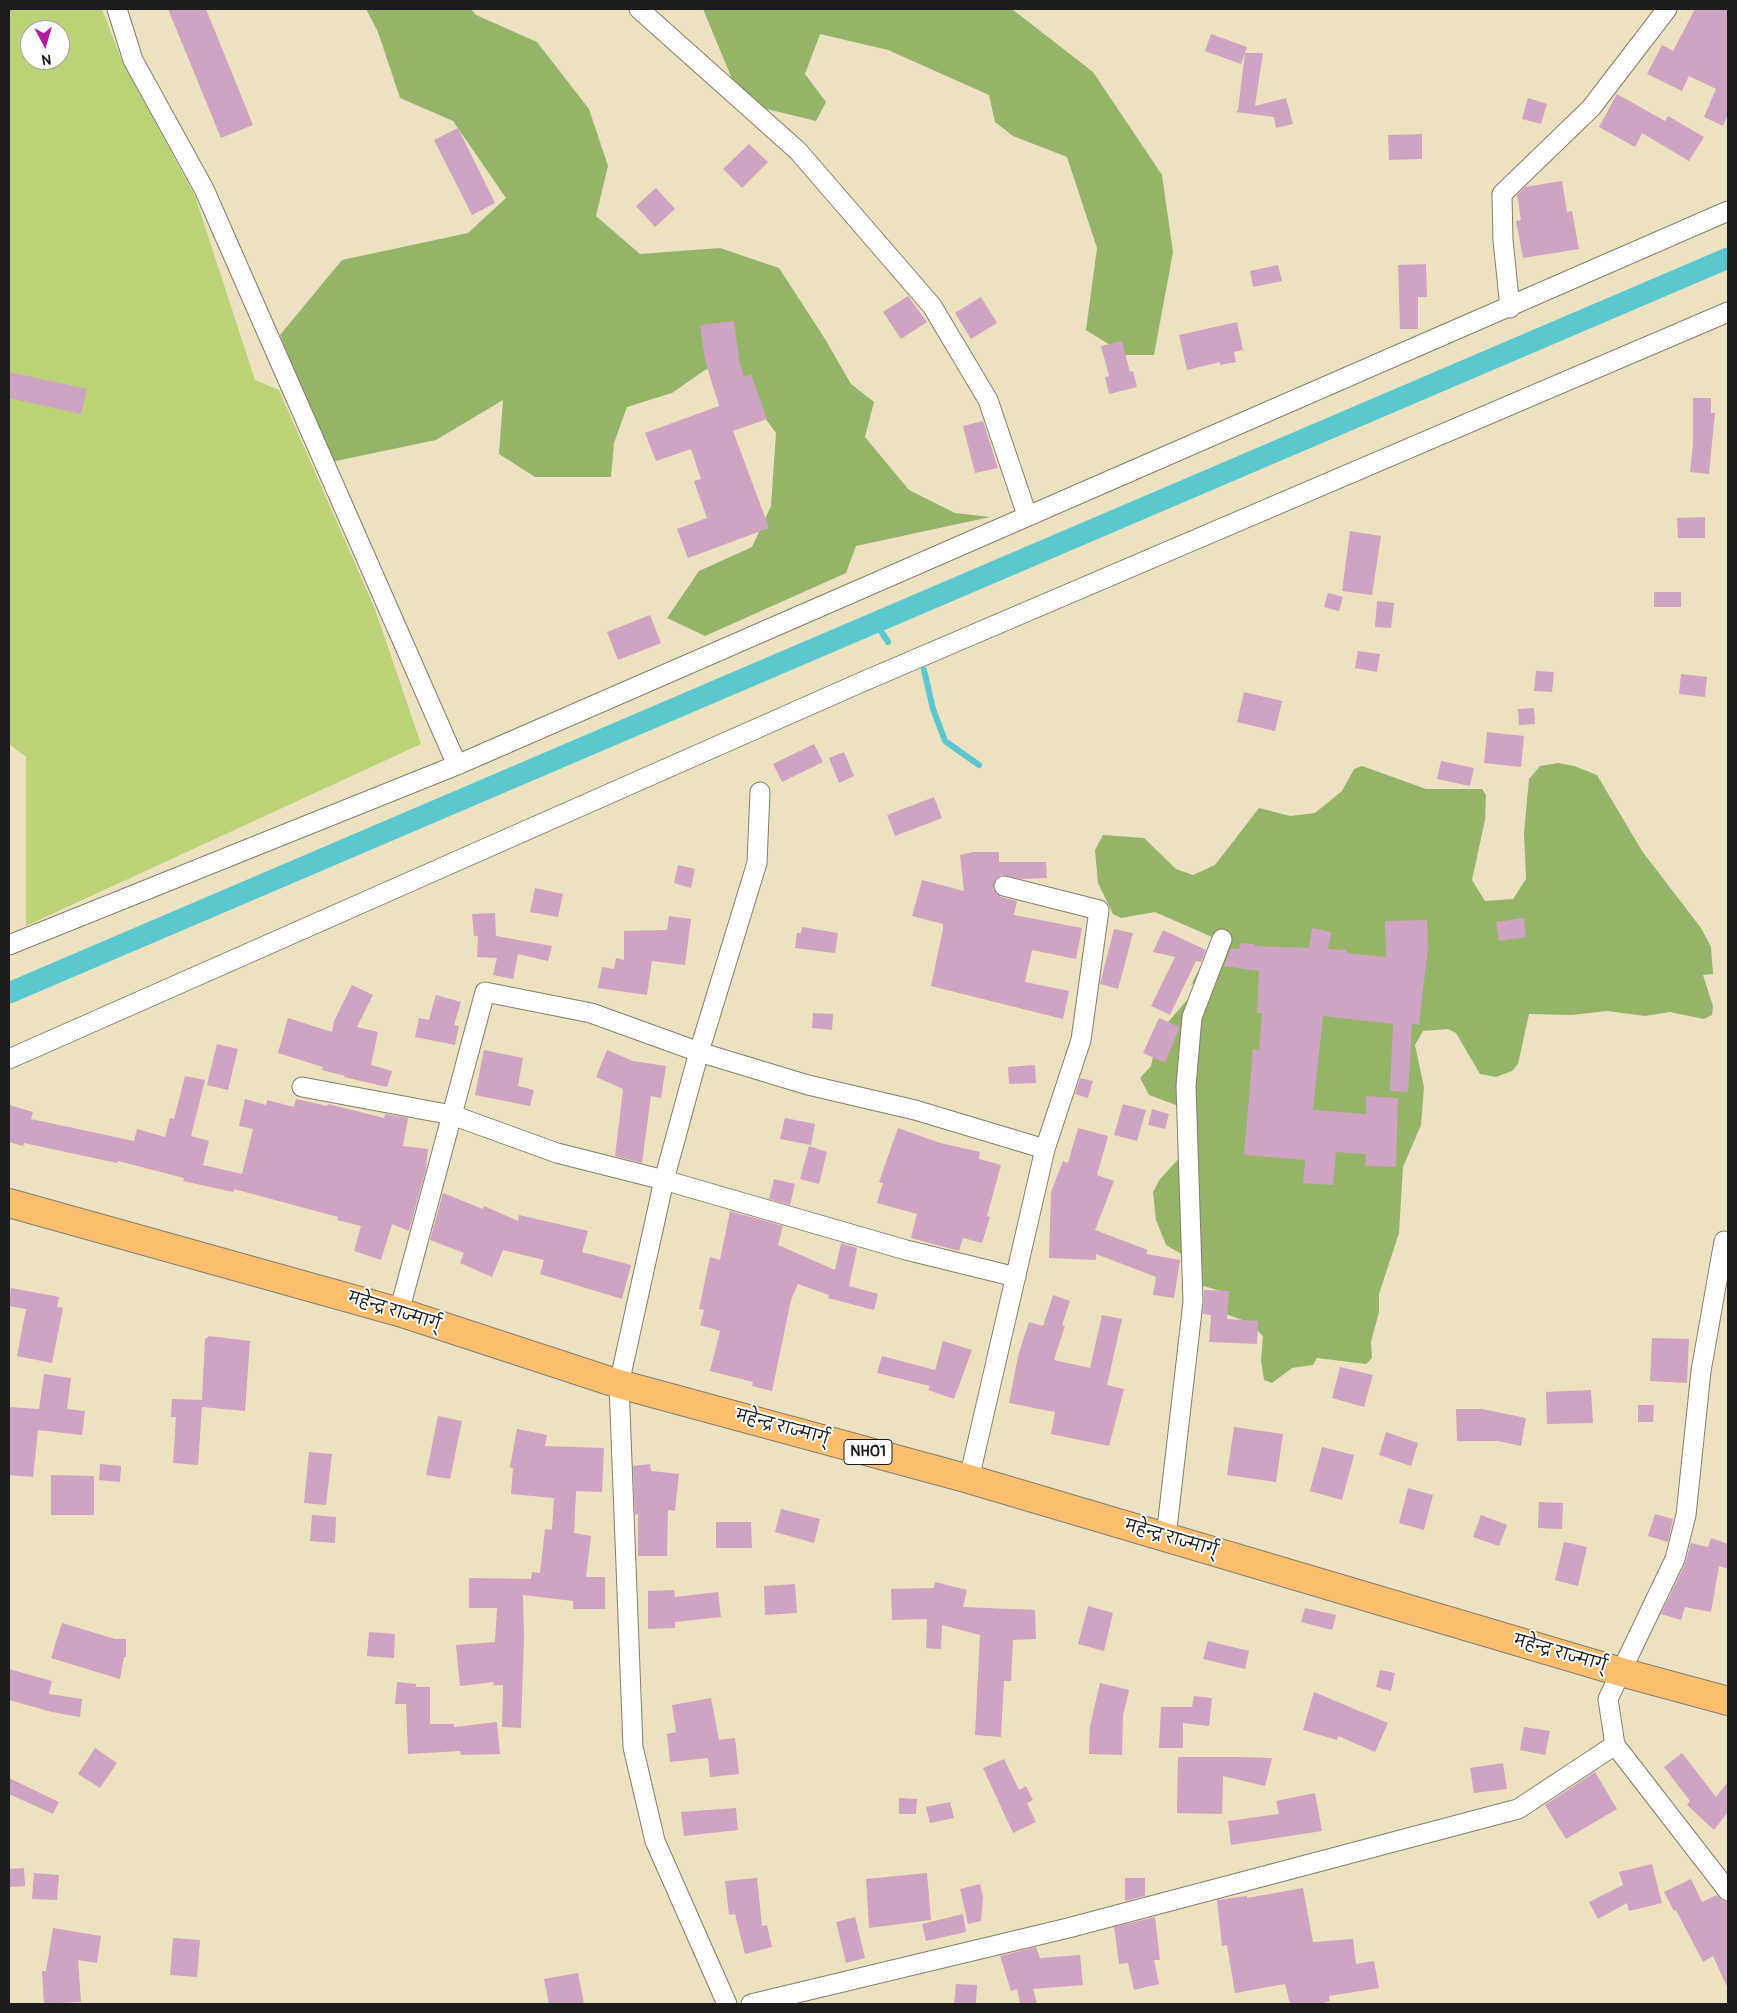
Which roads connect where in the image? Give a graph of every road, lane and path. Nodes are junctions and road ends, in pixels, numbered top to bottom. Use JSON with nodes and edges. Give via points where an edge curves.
{"nodes":[{"id":1,"x":117,"y":9,"type":"edge"},
{"id":2,"x":639,"y":9,"type":"edge"},
{"id":3,"x":1667,"y":9,"type":"edge"},
{"id":4,"x":1728,"y":211,"type":"edge"},
{"id":5,"x":1510,"y":308,"type":"junction"},
{"id":6,"x":1728,"y":312,"type":"edge"},
{"id":7,"x":1028,"y":515,"type":"junction"},
{"id":8,"x":457,"y":765,"type":"junction"},
{"id":9,"x":760,"y":792,"type":"dead end"},
{"id":10,"x":1004,"y":886,"type":"dead end"},
{"id":11,"x":1222,"y":939,"type":"dead end"},
{"id":12,"x":9,"y":944,"type":"edge"},
{"id":13,"x":699,"y":1052,"type":"junction"},
{"id":14,"x":9,"y":1059,"type":"edge"},
{"id":15,"x":302,"y":1086,"type":"dead end"},
{"id":16,"x":452,"y":1115,"type":"junction"},
{"id":17,"x":1045,"y":1149,"type":"junction"},
{"id":18,"x":664,"y":1180,"type":"junction"},
{"id":19,"x":9,"y":1203,"type":"edge"},
{"id":20,"x":1724,"y":1241,"type":"dead end"},
{"id":21,"x":1016,"y":1277,"type":"junction"},
{"id":22,"x":399,"y":1312,"type":"junction"},
{"id":23,"x":619,"y":1384,"type":"junction"},
{"id":24,"x":969,"y":1479,"type":"junction"},
{"id":25,"x":1166,"y":1538,"type":"junction"},
{"id":26,"x":1621,"y":1672,"type":"junction"},
{"id":27,"x":1728,"y":1701,"type":"edge"},
{"id":28,"x":1615,"y":1745,"type":"junction"},
{"id":29,"x":1728,"y":1891,"type":"edge"},
{"id":30,"x":727,"y":2004,"type":"edge"},
{"id":31,"x":751,"y":2004,"type":"edge"}],
"edges":[{"from":1,"to":8,"type":"street","via":[[133,60],[204,189]]},
{"from":2,"to":7,"type":"street","via":[[798,151],[932,306],[988,400]]},
{"from":3,"to":5,"type":"street","via":[[1591,108],[1502,194]]},
{"from":4,"to":5,"type":"street"},
{"from":5,"to":7,"type":"street"},
{"from":6,"to":14,"type":"street","via":[[862,682]]},
{"from":7,"to":8,"type":"street"},
{"from":8,"to":12,"type":"street"},
{"from":9,"to":13,"type":"street","via":[[757,863]]},
{"from":10,"to":17,"type":"street","via":[[1099,910],[1081,1040]]},
{"from":11,"to":25,"type":"street","via":[[1192,1017],[1186,1086],[1193,1302]]},
{"from":13,"to":16,"type":"street","via":[[591,1013],[485,992]]},
{"from":13,"to":17,"type":"street","via":[[808,1085],[916,1110]]},
{"from":13,"to":18,"type":"street"},
{"from":15,"to":16,"type":"street"},
{"from":16,"to":18,"type":"street","via":[[557,1153]]},
{"from":16,"to":22,"type":"street"},
{"from":17,"to":21,"type":"street"},
{"from":18,"to":21,"type":"street","via":[[906,1250]]},
{"from":18,"to":23,"type":"street"},
{"from":19,"to":22,"type":"highway","name":"महेन्द्र राज्मार्ग्","number":"NH01"},
{"from":20,"to":26,"type":"street","via":[[1701,1371],[1686,1515],[1675,1559]]},
{"from":21,"to":24,"type":"street"},
{"from":22,"to":23,"type":"highway","name":"महेन्द्र राज्मार्ग्","number":"NH01"},
{"from":23,"to":24,"type":"highway","name":"महेन्द्र राज्मार्ग्","number":"NH01"},
{"from":23,"to":30,"type":"street","via":[[633,1747],[656,1841]]},
{"from":24,"to":25,"type":"highway","name":"महेन्द्र राज्मार्ग्","number":"NH01"},
{"from":25,"to":26,"type":"highway","name":"महेन्द्र राज्मार्ग्","number":"NH01"},
{"from":26,"to":27,"type":"highway","name":"महेन्द्र राज्मार्ग्","number":"NH01"},
{"from":26,"to":28,"type":"street","via":[[1608,1699]]},
{"from":28,"to":29,"type":"street"},
{"from":28,"to":31,"type":"street","via":[[1518,1809],[1068,1928]]}]}
